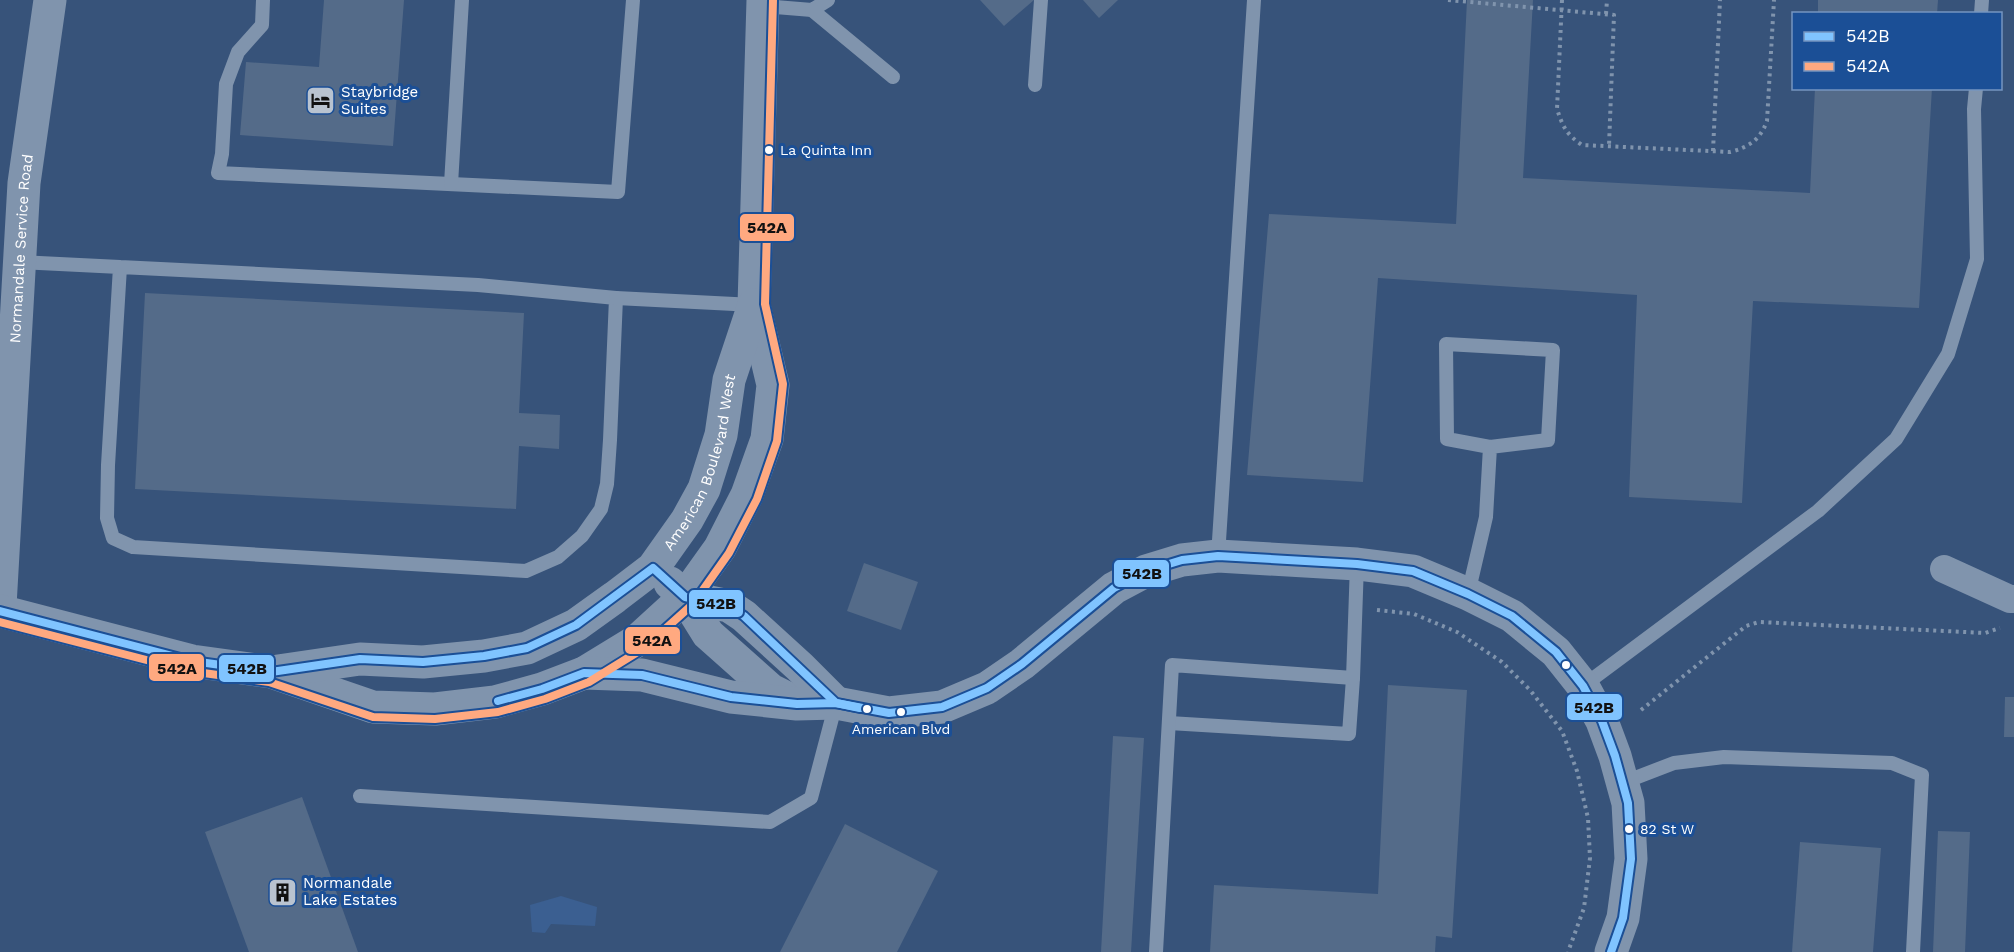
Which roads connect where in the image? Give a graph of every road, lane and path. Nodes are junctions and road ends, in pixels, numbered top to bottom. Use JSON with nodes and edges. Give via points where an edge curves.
{"nodes":[{"id":1,"x":50,"y":0,"type":"edge"},
{"id":2,"x":264,"y":0,"type":"edge"},
{"id":3,"x":462,"y":0,"type":"edge"},
{"id":4,"x":633,"y":0,"type":"edge"},
{"id":5,"x":828,"y":0,"type":"edge"},
{"id":6,"x":1041,"y":0,"type":"edge"},
{"id":7,"x":1254,"y":0,"type":"edge"},
{"id":8,"x":1448,"y":0,"type":"edge"},
{"id":9,"x":1562,"y":0,"type":"edge"},
{"id":10,"x":1607,"y":0,"type":"edge"},
{"id":11,"x":1720,"y":0,"type":"edge"},
{"id":12,"x":1774,"y":0,"type":"edge"},
{"id":13,"x":763,"y":3,"type":"edge"},
{"id":14,"x":812,"y":10,"type":"junction"},
{"id":15,"x":1561,"y":10,"type":"junction"},
{"id":16,"x":1606,"y":14,"type":"junction"},
{"id":17,"x":893,"y":77,"type":"dead end"},
{"id":18,"x":1035,"y":85,"type":"dead end"},
{"id":19,"x":1976,"y":90,"type":"edge"},
{"id":20,"x":1609,"y":146,"type":"junction"},
{"id":21,"x":1713,"y":151,"type":"junction"},
{"id":22,"x":452,"y":184,"type":"junction"},
{"id":23,"x":20,"y":262,"type":"junction"},
{"id":24,"x":120,"y":267,"type":"junction"},
{"id":25,"x":616,"y":298,"type":"junction"},
{"id":26,"x":754,"y":306,"type":"junction"},
{"id":27,"x":1490,"y":447,"type":"junction"},
{"id":28,"x":1218,"y":556,"type":"junction"},
{"id":29,"x":1357,"y":564,"type":"junction"},
{"id":30,"x":653,"y":568,"type":"junction"},
{"id":31,"x":1944,"y":568,"type":"dead end"},
{"id":32,"x":1468,"y":594,"type":"junction"},
{"id":33,"x":685,"y":597,"type":"junction"},
{"id":34,"x":2012,"y":599,"type":"edge"},
{"id":35,"x":0,"y":606,"type":"edge"},
{"id":36,"x":1356,"y":608,"type":"junction"},
{"id":37,"x":0,"y":612,"type":"edge"},
{"id":38,"x":271,"y":672,"type":"junction"},
{"id":39,"x":584,"y":673,"type":"junction"},
{"id":40,"x":1353,"y":678,"type":"junction"},
{"id":41,"x":1583,"y":686,"type":"junction"},
{"id":42,"x":836,"y":703,"type":"junction"},
{"id":43,"x":797,"y":704,"type":"junction"},
{"id":44,"x":1641,"y":710,"type":"dead end"},
{"id":45,"x":1169,"y":723,"type":"junction"},
{"id":46,"x":1622,"y":783,"type":"junction"},
{"id":47,"x":360,"y":796,"type":"dead end"},
{"id":48,"x":1156,"y":952,"type":"edge"},
{"id":49,"x":1569,"y":952,"type":"edge"},
{"id":50,"x":1611,"y":952,"type":"edge"},
{"id":51,"x":1913,"y":952,"type":"edge"}],
"edges":[{"from":1,"to":23,"type":"street","name":"Normandale Service Road","via":[[24,183]]},
{"from":2,"to":22,"type":"lane","via":[[262,25],[238,52],[226,84],[218,173]]},
{"from":3,"to":22,"type":"lane"},
{"from":4,"to":22,"type":"lane","via":[[618,192]]},
{"from":5,"to":14,"type":"lane"},
{"from":6,"to":18,"type":"lane"},
{"from":7,"to":28,"type":"lane"},
{"from":8,"to":15,"type":"path"},
{"from":9,"to":15,"type":"path"},
{"from":10,"to":16,"type":"path"},
{"from":11,"to":21,"type":"path"},
{"from":12,"to":21,"type":"path","via":[[1767,121],[1763,131],[1745,148]]},
{"from":13,"to":14,"type":"lane"},
{"from":13,"to":26,"type":"street","name":"American Boulevard West"},
{"from":14,"to":17,"type":"lane"},
{"from":15,"to":16,"type":"path"},
{"from":15,"to":20,"type":"path","via":[[1557,109],[1562,125],[1582,145]]},
{"from":16,"to":20,"type":"path","via":[[1614,15]]},
{"from":19,"to":41,"type":"lane","via":[[1977,259],[1948,354],[1896,439],[1818,511]]},
{"from":20,"to":21,"type":"path"},
{"from":23,"to":24,"type":"lane"},
{"from":23,"to":35,"type":"street","name":"Normandale Service Road"},
{"from":24,"to":25,"type":"lane","via":[[478,285]]},
{"from":24,"to":25,"type":"lane","via":[[107,518],[112,538],[133,548],[526,571],[558,557],[582,536],[601,509],[607,484]]},
{"from":25,"to":26,"type":"lane"},
{"from":26,"to":30,"type":"street","name":"American Boulevard West","via":[[729,380],[721,435],[704,489]]},
{"from":26,"to":33,"type":"street","name":"American Boulevard West","via":[[773,385],[767,439],[747,495],[720,548]]},
{"from":27,"to":27,"type":"lane","via":[[1548,440],[1553,350],[1446,344],[1447,439]]},
{"from":27,"to":32,"type":"lane","via":[[1486,517]]},
{"from":28,"to":29,"type":"street"},
{"from":28,"to":42,"type":"street","via":[[1155,568],[1114,588],[1022,664],[987,688],[942,708],[889,714]]},
{"from":29,"to":32,"type":"street","via":[[1413,571]]},
{"from":29,"to":36,"type":"lane"},
{"from":30,"to":33,"type":"street"},
{"from":30,"to":38,"type":"street","name":"American Boulevard West","via":[[576,625],[527,648],[423,662],[360,660]]},
{"from":31,"to":34,"type":"street"},
{"from":32,"to":41,"type":"street","via":[[1512,616],[1556,652]]},
{"from":33,"to":39,"type":"street","name":"American Boulevard West","via":[[638,640]]},
{"from":33,"to":42,"type":"street","via":[[729,606]]},
{"from":33,"to":43,"type":"street","via":[[708,634],[771,690]]},
{"from":34,"to":44,"type":"path","via":[[2005,627],[1985,633],[1759,622],[1746,626]]},
{"from":36,"to":40,"type":"lane"},
{"from":36,"to":49,"type":"path","via":[[1414,614],[1457,632],[1502,662],[1562,731],[1588,818],[1590,858],[1584,908]]},
{"from":37,"to":38,"type":"street","name":"American Boulevard West","via":[[192,662]]},
{"from":38,"to":39,"type":"street","name":"American Boulevard West","via":[[373,707],[435,709],[495,702]]},
{"from":39,"to":43,"type":"street","via":[[642,675],[731,697]]},
{"from":40,"to":45,"type":"lane","via":[[1349,734]]},
{"from":40,"to":45,"type":"lane","via":[[1172,665]]},
{"from":41,"to":46,"type":"street","via":[[1602,722]]},
{"from":42,"to":43,"type":"street"},
{"from":42,"to":47,"type":"lane","via":[[811,798],[770,822]]},
{"from":45,"to":48,"type":"lane"},
{"from":46,"to":50,"type":"street","via":[[1628,803],[1631,859],[1623,918]]},
{"from":46,"to":51,"type":"lane","via":[[1674,763],[1724,757],[1892,763],[1922,775]]}]}
